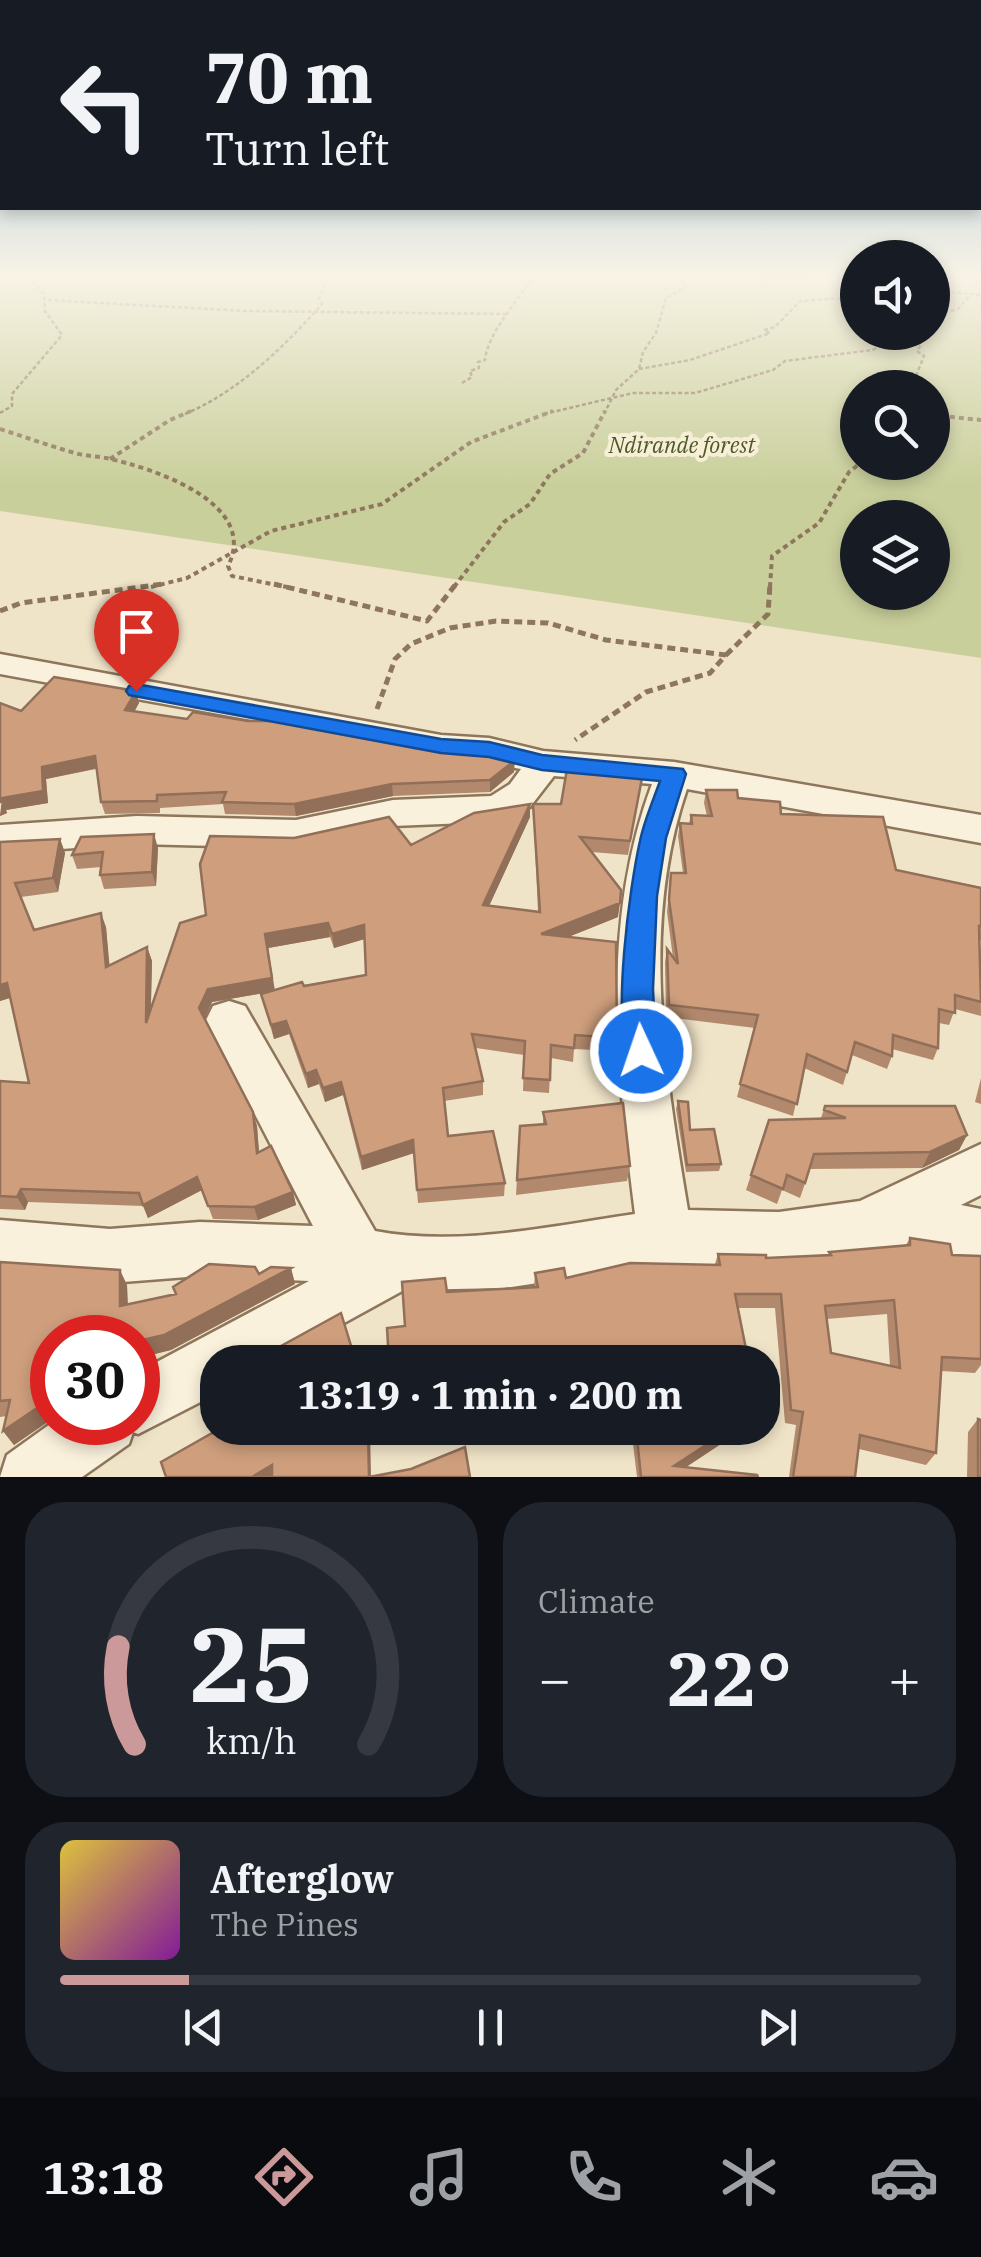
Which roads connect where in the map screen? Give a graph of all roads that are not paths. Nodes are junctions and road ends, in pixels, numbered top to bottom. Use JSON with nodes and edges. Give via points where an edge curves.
{"nodes":[{"id":1,"x":0,"y":664,"type":"edge"},
{"id":2,"x":542,"y":762,"type":"junction"},
{"id":3,"x":674,"y":774,"type":"junction"},
{"id":4,"x":981,"y":829,"type":"edge"},
{"id":5,"x":0,"y":839,"type":"edge"},
{"id":6,"x":230,"y":1020,"type":"dead end"},
{"id":7,"x":981,"y":1168,"type":"edge"},
{"id":8,"x":863,"y":1227,"type":"junction"},
{"id":9,"x":665,"y":1236,"type":"junction"},
{"id":10,"x":981,"y":1236,"type":"edge"},
{"id":11,"x":0,"y":1247,"type":"edge"},
{"id":12,"x":378,"y":1259,"type":"junction"},
{"id":13,"x":160,"y":1391,"type":"edge"},
{"id":14,"x":74,"y":1445,"type":"edge"},
{"id":15,"x":28,"y":1477,"type":"edge"}],
"edges":[{"from":1,"to":2,"type":"street"},
{"from":2,"to":3,"type":"street"},
{"from":2,"to":5,"type":"street","via":[[526,794],[491,809],[393,814],[296,834],[137,830]]},
{"from":3,"to":4,"type":"street"},
{"from":3,"to":9,"type":"street","via":[[643,896],[638,989],[642,1082]]},
{"from":6,"to":12,"type":"street"},
{"from":7,"to":8,"type":"street"},
{"from":8,"to":9,"type":"street","via":[[779,1239]]},
{"from":8,"to":10,"type":"street","via":[[912,1224]]},
{"from":9,"to":12,"type":"street","via":[[504,1260]]},
{"from":11,"to":12,"type":"street","via":[[110,1256],[200,1249]]},
{"from":12,"to":13,"type":"street"},
{"from":14,"to":15,"type":"street"}]}
